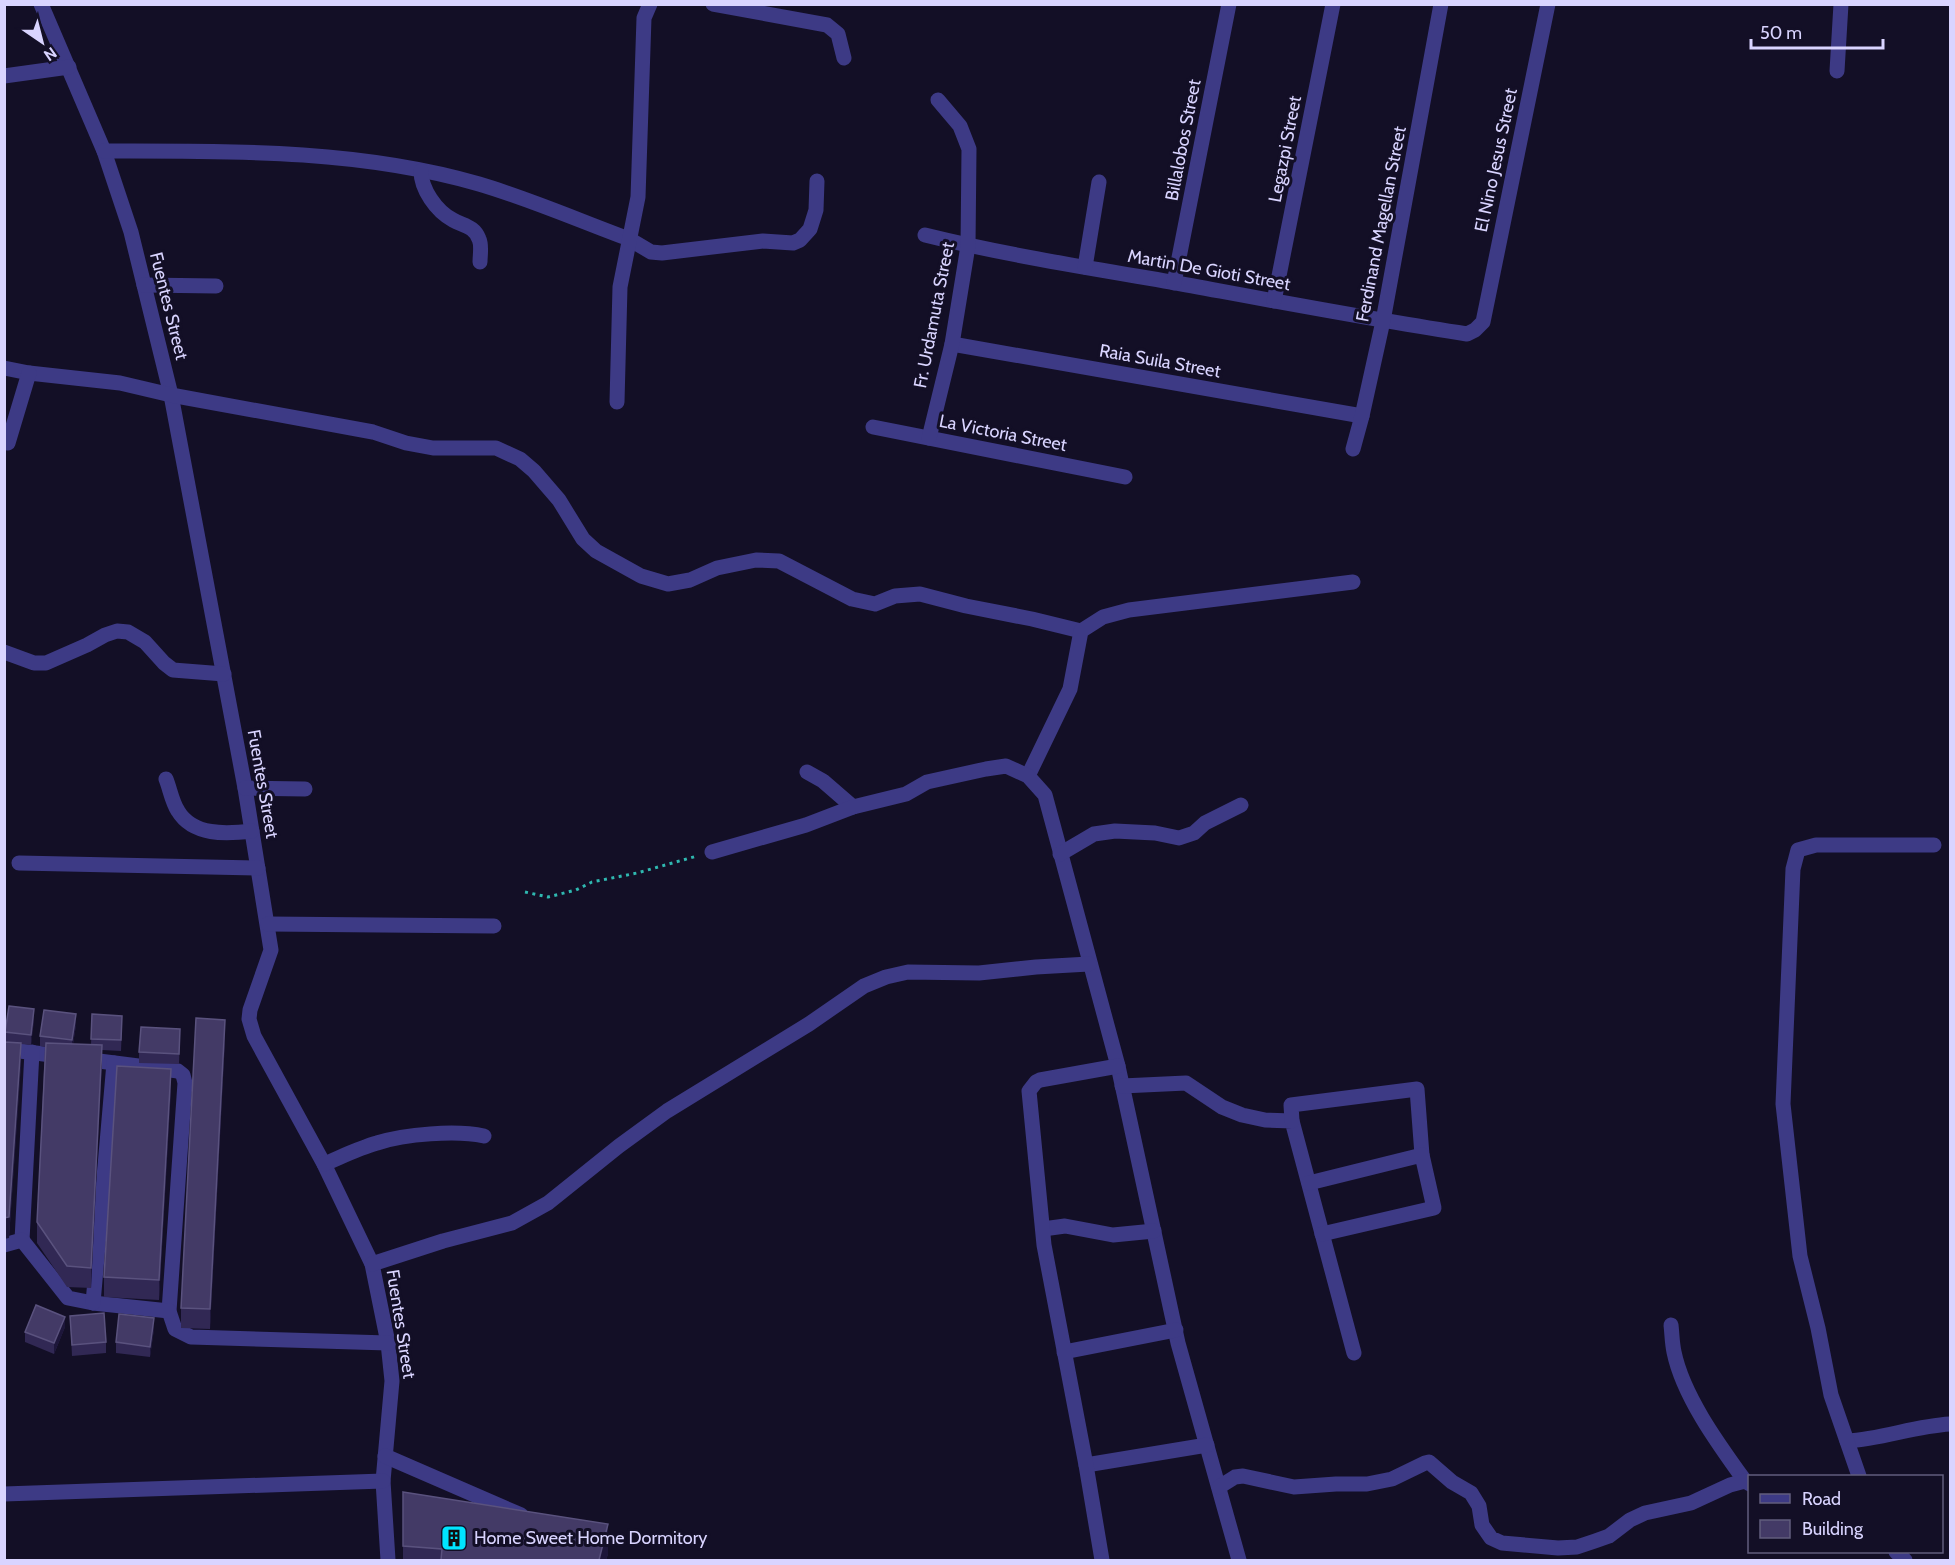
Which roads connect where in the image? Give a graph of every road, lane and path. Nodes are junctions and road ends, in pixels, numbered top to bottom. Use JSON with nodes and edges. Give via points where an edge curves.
{"nodes":[{"id":1,"x":41,"y":4,"type":"edge"},
{"id":2,"x":650,"y":4,"type":"edge"},
{"id":3,"x":1229,"y":4,"type":"edge"},
{"id":4,"x":1333,"y":4,"type":"edge"},
{"id":5,"x":1441,"y":4,"type":"edge"},
{"id":6,"x":1548,"y":4,"type":"edge"},
{"id":7,"x":1841,"y":4,"type":"edge"},
{"id":8,"x":720,"y":5,"type":"edge"},
{"id":9,"x":844,"y":58,"type":"dead end"},
{"id":10,"x":69,"y":67,"type":"junction"},
{"id":11,"x":1837,"y":71,"type":"dead end"},
{"id":12,"x":4,"y":76,"type":"edge"},
{"id":13,"x":938,"y":100,"type":"dead end"},
{"id":14,"x":104,"y":151,"type":"junction"},
{"id":15,"x":421,"y":171,"type":"junction"},
{"id":16,"x":817,"y":181,"type":"dead end"},
{"id":17,"x":1100,"y":182,"type":"dead end"},
{"id":18,"x":925,"y":235,"type":"dead end"},
{"id":19,"x":629,"y":239,"type":"junction"},
{"id":20,"x":969,"y":246,"type":"junction"},
{"id":21,"x":480,"y":262,"type":"dead end"},
{"id":22,"x":1085,"y":267,"type":"junction"},
{"id":23,"x":1174,"y":283,"type":"junction"},
{"id":24,"x":144,"y":285,"type":"junction"},
{"id":25,"x":216,"y":286,"type":"dead end"},
{"id":26,"x":1274,"y":301,"type":"junction"},
{"id":27,"x":1383,"y":321,"type":"junction"},
{"id":28,"x":1483,"y":322,"type":"joint"},
{"id":29,"x":952,"y":344,"type":"junction"},
{"id":30,"x":4,"y":368,"type":"edge"},
{"id":31,"x":29,"y":373,"type":"junction"},
{"id":32,"x":171,"y":395,"type":"junction"},
{"id":33,"x":618,"y":402,"type":"dead end"},
{"id":34,"x":1362,"y":416,"type":"junction"},
{"id":35,"x":873,"y":427,"type":"dead end"},
{"id":36,"x":929,"y":438,"type":"junction"},
{"id":37,"x":8,"y":443,"type":"dead end"},
{"id":38,"x":1353,"y":449,"type":"dead end"},
{"id":39,"x":1125,"y":477,"type":"dead end"},
{"id":40,"x":1353,"y":582,"type":"dead end"},
{"id":41,"x":1081,"y":631,"type":"junction"},
{"id":42,"x":4,"y":652,"type":"edge"},
{"id":43,"x":224,"y":674,"type":"junction"},
{"id":44,"x":807,"y":772,"type":"dead end"},
{"id":45,"x":1028,"y":776,"type":"junction"},
{"id":46,"x":166,"y":779,"type":"dead end"},
{"id":47,"x":245,"y":788,"type":"junction"},
{"id":48,"x":305,"y":789,"type":"dead end"},
{"id":49,"x":1241,"y":805,"type":"dead end"},
{"id":50,"x":853,"y":807,"type":"junction"},
{"id":51,"x":252,"y":831,"type":"junction"},
{"id":52,"x":1934,"y":845,"type":"dead end"},
{"id":53,"x":712,"y":852,"type":"joint"},
{"id":54,"x":1060,"y":854,"type":"junction"},
{"id":55,"x":19,"y":863,"type":"dead end"},
{"id":56,"x":258,"y":868,"type":"junction"},
{"id":57,"x":525,"y":892,"type":"dead end"},
{"id":58,"x":268,"y":924,"type":"junction"},
{"id":59,"x":494,"y":926,"type":"dead end"},
{"id":60,"x":1089,"y":964,"type":"junction"},
{"id":61,"x":4,"y":1049,"type":"edge"},
{"id":62,"x":32,"y":1052,"type":"junction"},
{"id":63,"x":114,"y":1063,"type":"junction"},
{"id":64,"x":1118,"y":1066,"type":"junction"},
{"id":65,"x":1122,"y":1086,"type":"junction"},
{"id":66,"x":1292,"y":1121,"type":"junction"},
{"id":67,"x":484,"y":1136,"type":"dead end"},
{"id":68,"x":1422,"y":1155,"type":"junction"},
{"id":69,"x":324,"y":1164,"type":"junction"},
{"id":70,"x":1309,"y":1183,"type":"junction"},
{"id":71,"x":1042,"y":1229,"type":"junction"},
{"id":72,"x":1154,"y":1231,"type":"junction"},
{"id":73,"x":1322,"y":1234,"type":"junction"},
{"id":74,"x":22,"y":1240,"type":"junction"},
{"id":75,"x":4,"y":1245,"type":"edge"},
{"id":76,"x":372,"y":1264,"type":"junction"},
{"id":77,"x":93,"y":1303,"type":"junction"},
{"id":78,"x":169,"y":1311,"type":"junction"},
{"id":79,"x":1671,"y":1324,"type":"dead end"},
{"id":80,"x":1176,"y":1330,"type":"junction"},
{"id":81,"x":387,"y":1343,"type":"junction"},
{"id":82,"x":1064,"y":1352,"type":"junction"},
{"id":83,"x":1354,"y":1353,"type":"dead end"},
{"id":84,"x":1950,"y":1424,"type":"edge"},
{"id":85,"x":1847,"y":1441,"type":"junction"},
{"id":86,"x":1207,"y":1445,"type":"junction"},
{"id":87,"x":385,"y":1456,"type":"junction"},
{"id":88,"x":1086,"y":1465,"type":"junction"},
{"id":89,"x":1858,"y":1475,"type":"edge"},
{"id":90,"x":383,"y":1481,"type":"junction"},
{"id":91,"x":1747,"y":1483,"type":"edge"},
{"id":92,"x":1219,"y":1487,"type":"junction"},
{"id":93,"x":4,"y":1494,"type":"edge"},
{"id":94,"x":537,"y":1523,"type":"edge"},
{"id":95,"x":388,"y":1560,"type":"edge"},
{"id":96,"x":1102,"y":1560,"type":"edge"},
{"id":97,"x":1239,"y":1560,"type":"edge"}],
"edges":[{"from":1,"to":10,"type":"street","name":"Fuentes Street"},
{"from":2,"to":19,"type":"street","via":[[644,18],[638,197]]},
{"from":3,"to":23,"type":"street","name":"Billalobos Street"},
{"from":4,"to":26,"type":"street","name":"Legazpi Street"},
{"from":5,"to":27,"type":"street","name":"Ferdinand Magellan Street"},
{"from":6,"to":28,"type":"street","name":"El Nino Jesus Street"},
{"from":7,"to":11,"type":"street"},
{"from":8,"to":9,"type":"street","via":[[827,25],[838,34]]},
{"from":10,"to":12,"type":"street"},
{"from":10,"to":14,"type":"street","name":"Fuentes Street"},
{"from":13,"to":20,"type":"street","name":"Fr. Urdamuta Street","via":[[960,126],[969,149]]},
{"from":14,"to":15,"type":"street","via":[[246,151],[343,159]]},
{"from":14,"to":24,"type":"street","name":"Fuentes Street"},
{"from":15,"to":19,"type":"street","via":[[480,184]]},
{"from":15,"to":21,"type":"street","via":[[421,181],[440,211],[453,221],[470,226],[480,240]]},
{"from":16,"to":19,"type":"street","via":[[816,210],[810,229],[793,243],[763,241],[662,253],[651,252]]},
{"from":17,"to":22,"type":"street"},
{"from":18,"to":20,"type":"street","name":"Martin De Gioti Street"},
{"from":19,"to":33,"type":"street","via":[[620,287]]},
{"from":20,"to":22,"type":"street","name":"Martin De Gioti Street"},
{"from":20,"to":29,"type":"street","name":"Fr. Urdamuta Street"},
{"from":22,"to":23,"type":"street","name":"Martin De Gioti Street"},
{"from":23,"to":26,"type":"street","name":"Martin De Gioti Street"},
{"from":24,"to":25,"type":"street"},
{"from":24,"to":32,"type":"street","name":"Fuentes Street"},
{"from":26,"to":27,"type":"street","name":"Martin De Gioti Street"},
{"from":27,"to":28,"type":"street","name":"Martin De Gioti Street","via":[[1467,334]]},
{"from":27,"to":34,"type":"street","name":"Ferdinand Magellan Street"},
{"from":29,"to":34,"type":"street","name":"Raia Suila Street"},
{"from":29,"to":36,"type":"street","name":"Fr. Urdamuta Street"},
{"from":30,"to":31,"type":"street"},
{"from":31,"to":32,"type":"street","via":[[120,383]]},
{"from":31,"to":37,"type":"street"},
{"from":32,"to":41,"type":"street","via":[[373,432],[434,448],[496,448],[520,459],[534,471],[596,551],[641,576],[668,584],[690,580],[717,568],[756,560],[779,561],[852,599],[875,604],[895,596],[920,594]]},
{"from":32,"to":43,"type":"street","name":"Fuentes Street"},
{"from":34,"to":38,"type":"street","name":"Ferdinand Magellan Street"},
{"from":35,"to":36,"type":"street","name":"La Victoria Street"},
{"from":36,"to":39,"type":"street","name":"La Victoria Street"},
{"from":40,"to":41,"type":"street","via":[[1129,610],[1103,617]]},
{"from":41,"to":45,"type":"street","via":[[1070,689]]},
{"from":42,"to":43,"type":"street","via":[[34,663],[46,663],[105,635],[128,632],[145,642],[173,670]]},
{"from":43,"to":47,"type":"street","name":"Fuentes Street"},
{"from":44,"to":50,"type":"street","via":[[824,781]]},
{"from":45,"to":50,"type":"street","via":[[1006,766],[986,769],[927,782],[906,794]]},
{"from":45,"to":54,"type":"street","via":[[1045,795]]},
{"from":46,"to":51,"type":"street","via":[[178,811],[197,828],[224,834]]},
{"from":47,"to":48,"type":"street"},
{"from":47,"to":51,"type":"street","name":"Fuentes Street"},
{"from":49,"to":54,"type":"street","via":[[1179,838],[1115,831],[1094,834]]},
{"from":50,"to":53,"type":"street"},
{"from":51,"to":56,"type":"street","name":"Fuentes Street"},
{"from":52,"to":85,"type":"street","via":[[1816,845],[1798,850],[1793,869],[1783,1104],[1800,1256],[1832,1395]]},
{"from":53,"to":57,"type":"path","via":[[548,897]]},
{"from":54,"to":60,"type":"street"},
{"from":55,"to":56,"type":"street"},
{"from":56,"to":58,"type":"street","name":"Fuentes Street"},
{"from":58,"to":59,"type":"street"},
{"from":58,"to":69,"type":"street","name":"Fuentes Street","via":[[271,950],[249,1019],[254,1036]]},
{"from":60,"to":64,"type":"street"},
{"from":60,"to":76,"type":"street","via":[[979,974],[908,972],[864,986],[667,1111],[548,1203],[512,1223]]},
{"from":61,"to":62,"type":"street"},
{"from":62,"to":63,"type":"street"},
{"from":62,"to":74,"type":"street"},
{"from":63,"to":77,"type":"street"},
{"from":63,"to":78,"type":"street","via":[[178,1071],[185,1083]]},
{"from":64,"to":65,"type":"street"},
{"from":64,"to":71,"type":"street","via":[[1040,1080],[1029,1091]]},
{"from":65,"to":66,"type":"street","via":[[1186,1083],[1242,1115]]},
{"from":65,"to":72,"type":"street"},
{"from":66,"to":68,"type":"street","via":[[1291,1106],[1417,1089]]},
{"from":66,"to":70,"type":"street"},
{"from":67,"to":69,"type":"street","via":[[468,1132],[401,1138]]},
{"from":68,"to":70,"type":"street"},
{"from":68,"to":73,"type":"street","via":[[1434,1208]]},
{"from":69,"to":76,"type":"street","name":"Fuentes Street"},
{"from":70,"to":73,"type":"street"},
{"from":71,"to":72,"type":"street","via":[[1065,1226],[1113,1235]]},
{"from":71,"to":82,"type":"street"},
{"from":72,"to":80,"type":"street"},
{"from":73,"to":83,"type":"street"},
{"from":74,"to":75,"type":"street"},
{"from":74,"to":77,"type":"street","via":[[68,1298]]},
{"from":76,"to":81,"type":"street","name":"Fuentes Street"},
{"from":77,"to":78,"type":"street"},
{"from":78,"to":81,"type":"street","via":[[175,1329],[191,1337]]},
{"from":79,"to":91,"type":"street","via":[[1674,1352],[1686,1386],[1720,1447]]},
{"from":80,"to":82,"type":"street"},
{"from":80,"to":86,"type":"street"},
{"from":81,"to":87,"type":"street","name":"Fuentes Street","via":[[392,1381]]},
{"from":82,"to":88,"type":"street"},
{"from":84,"to":85,"type":"street"},
{"from":85,"to":89,"type":"street"},
{"from":86,"to":88,"type":"street"},
{"from":86,"to":92,"type":"street"},
{"from":87,"to":90,"type":"street","name":"Fuentes Street"},
{"from":87,"to":94,"type":"street"},
{"from":88,"to":96,"type":"street"},
{"from":90,"to":93,"type":"street"},
{"from":90,"to":95,"type":"street","name":"Fuentes Street"},
{"from":91,"to":92,"type":"street","via":[[1730,1485],[1691,1503],[1645,1513],[1596,1541],[1558,1548],[1502,1543],[1491,1538],[1471,1493],[1429,1462],[1379,1483],[1294,1487],[1243,1476]]},
{"from":92,"to":97,"type":"street"}]}
